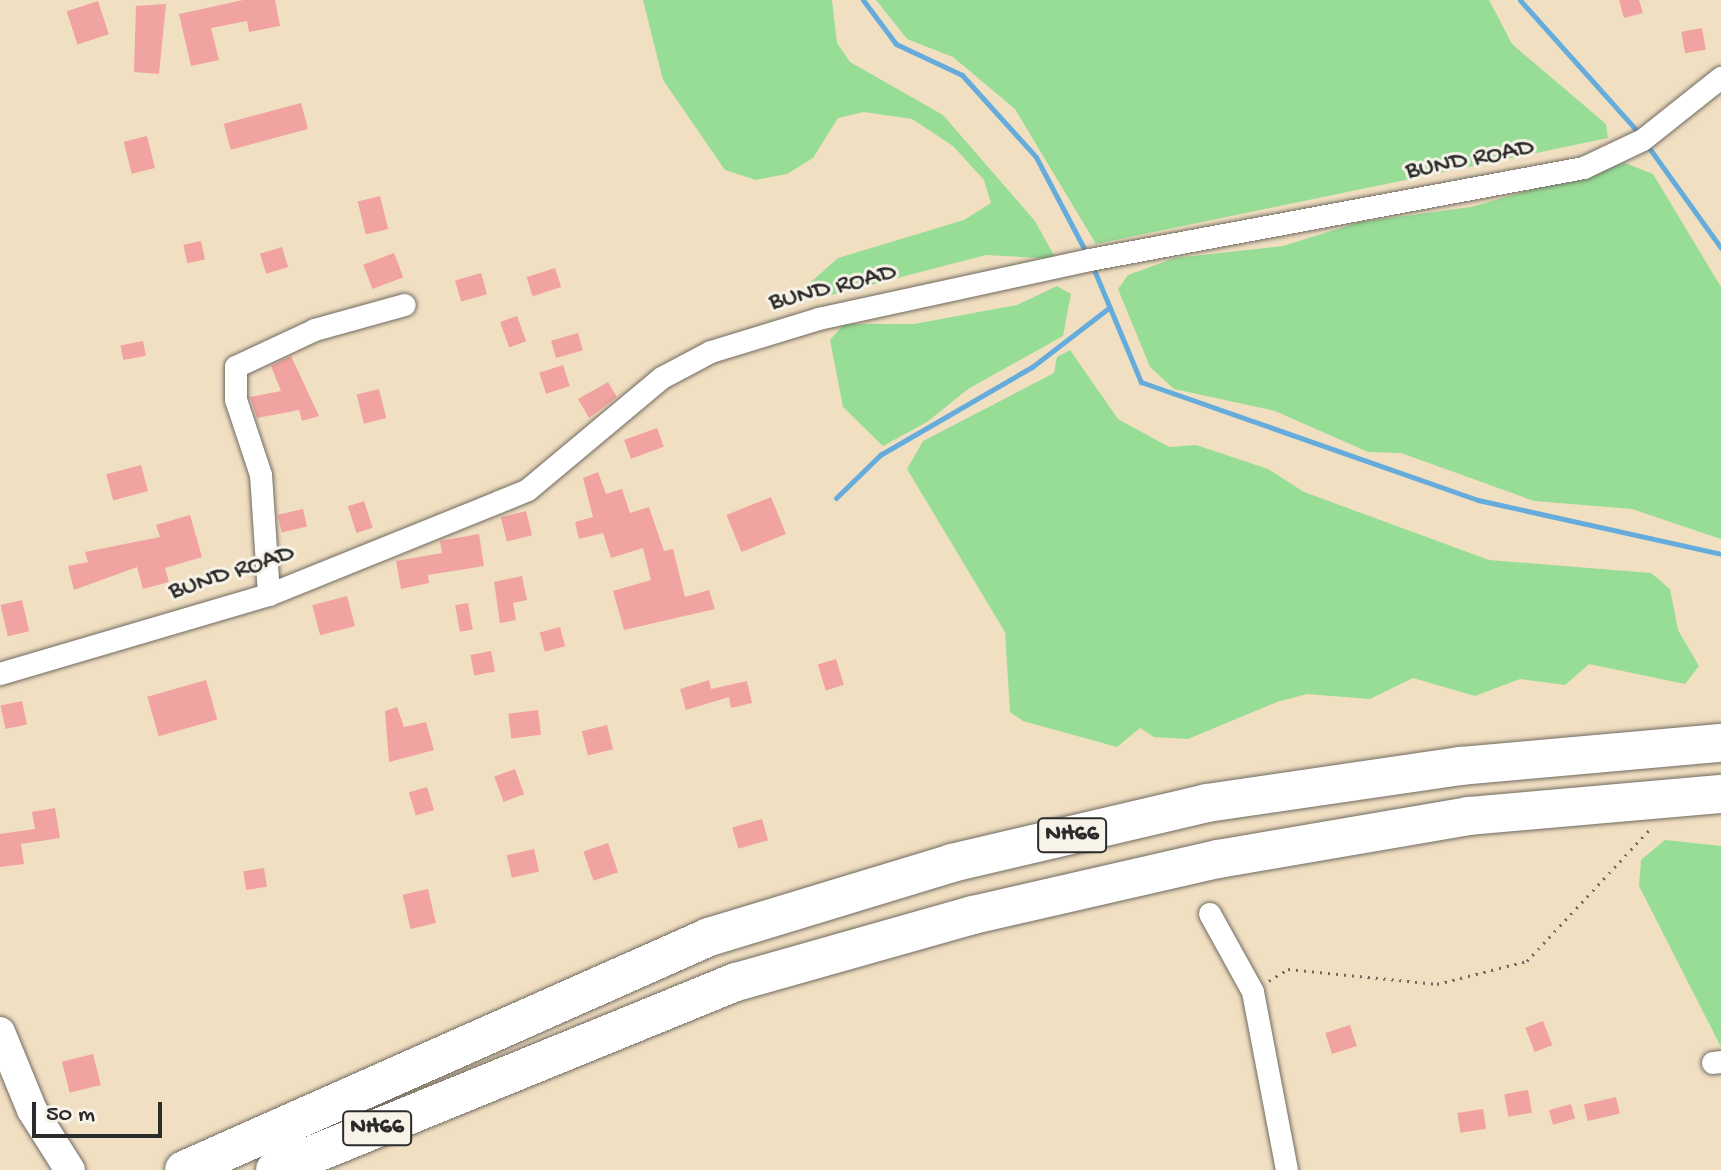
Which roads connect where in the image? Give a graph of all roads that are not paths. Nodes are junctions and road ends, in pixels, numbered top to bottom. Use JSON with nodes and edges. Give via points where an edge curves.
{"nodes":[{"id":1,"x":1721,"y":78,"type":"edge"},
{"id":2,"x":405,"y":305,"type":"dead end"},
{"id":3,"x":269,"y":595,"type":"junction"},
{"id":4,"x":0,"y":674,"type":"edge"},
{"id":5,"x":1721,"y":743,"type":"edge"},
{"id":6,"x":1721,"y":794,"type":"edge"},
{"id":7,"x":1210,"y":914,"type":"dead end"},
{"id":8,"x":0,"y":1032,"type":"edge"},
{"id":9,"x":70,"y":1170,"type":"edge"},
{"id":10,"x":184,"y":1170,"type":"edge"},
{"id":11,"x":275,"y":1170,"type":"edge"},
{"id":12,"x":1287,"y":1170,"type":"edge"}],
"edges":[{"from":1,"to":3,"type":"street","name":"BUND ROAD","via":[[1643,140],[1584,168],[1090,260],[819,319],[711,352],[662,378],[528,490]]},
{"from":2,"to":3,"type":"street","via":[[315,330],[236,367],[236,400],[261,475]]},
{"from":3,"to":4,"type":"street","name":"BUND ROAD"},
{"from":5,"to":10,"type":"highway","number":"NH66","via":[[1461,766],[1207,803],[952,863],[709,937]]},
{"from":6,"to":11,"type":"highway","number":"NH66","via":[[1469,816],[1218,859],[973,915],[736,982]]},
{"from":7,"to":12,"type":"street","via":[[1253,992]]},
{"from":8,"to":9,"type":"main road","via":[[32,1110]]}]}
